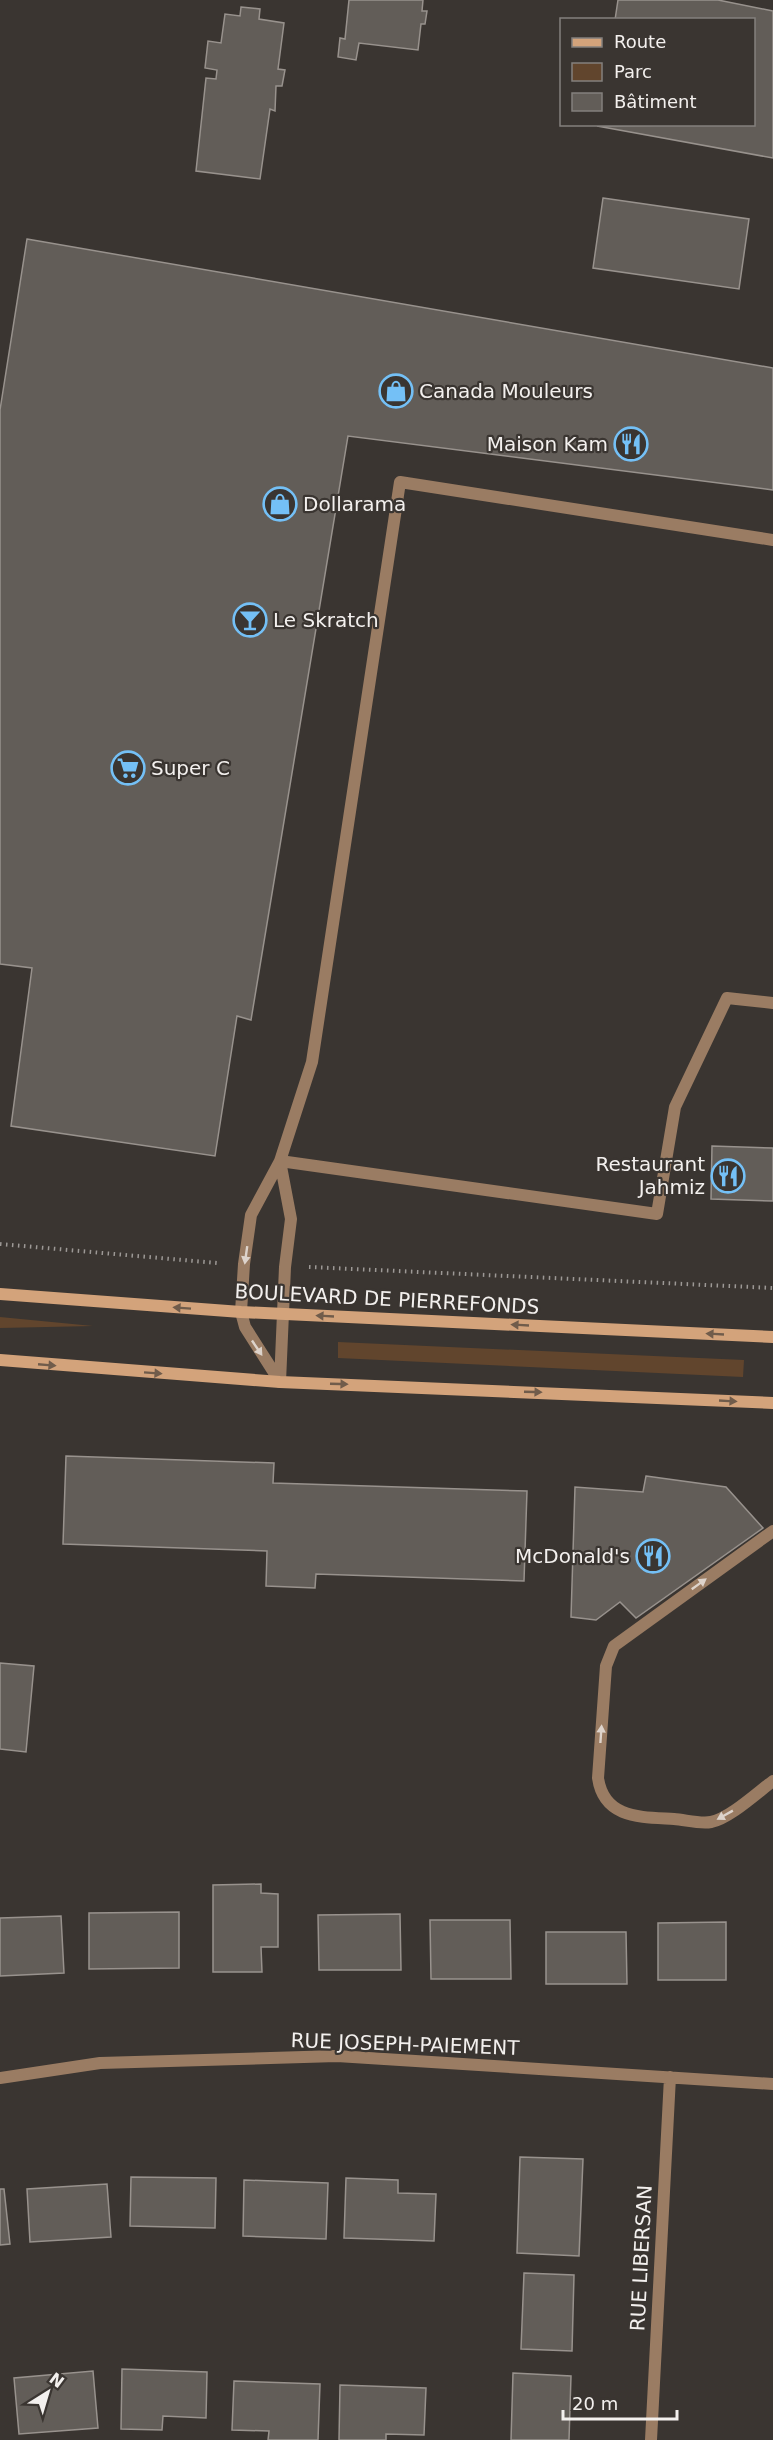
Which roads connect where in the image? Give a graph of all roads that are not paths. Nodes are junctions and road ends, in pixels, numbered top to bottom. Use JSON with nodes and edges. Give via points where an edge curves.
{"nodes":[{"id":1,"x":773,"y":540,"type":"edge"},
{"id":2,"x":773,"y":1004,"type":"edge"},
{"id":3,"x":280,"y":1161,"type":"junction"},
{"id":4,"x":0,"y":1294,"type":"edge"},
{"id":5,"x":241,"y":1312,"type":"junction"},
{"id":6,"x":283,"y":1314,"type":"junction"},
{"id":7,"x":773,"y":1337,"type":"edge"},
{"id":8,"x":0,"y":1360,"type":"edge"},
{"id":9,"x":280,"y":1382,"type":"junction"},
{"id":10,"x":773,"y":1403,"type":"edge"},
{"id":11,"x":773,"y":1531,"type":"edge"},
{"id":12,"x":773,"y":1781,"type":"edge"},
{"id":13,"x":670,"y":2077,"type":"junction"},
{"id":14,"x":0,"y":2078,"type":"edge"},
{"id":15,"x":773,"y":2084,"type":"edge"},
{"id":16,"x":651,"y":2440,"type":"edge"}],
"edges":[{"from":1,"to":3,"type":"street","via":[[400,482],[312,1062]]},
{"from":2,"to":3,"type":"street","via":[[727,998],[675,1107],[657,1214]]},
{"from":3,"to":5,"type":"street","one_way":true,"via":[[251,1215]]},
{"from":3,"to":6,"type":"street","via":[[291,1219]]},
{"from":5,"to":4,"type":"main road","name":"BOULEVARD DE PIERREFONDS","one_way":true},
{"from":5,"to":6,"type":"main road","name":"BOULEVARD DE PIERREFONDS"},
{"from":5,"to":9,"type":"street","one_way":true,"via":[[248,1335]]},
{"from":7,"to":6,"type":"main road","name":"BOULEVARD DE PIERREFONDS","one_way":true},
{"from":6,"to":9,"type":"street"},
{"from":8,"to":9,"type":"main road","one_way":true},
{"from":9,"to":10,"type":"main road","one_way":true},
{"from":12,"to":11,"type":"street","one_way":true,"via":[[712,1822],[631,1816],[610,1805],[600,1793],[598,1778],[606,1666],[614,1646]]},
{"from":13,"to":14,"type":"street","name":"RUE JOSEPH-PAIEMENT","via":[[337,2056],[100,2063]]},
{"from":13,"to":15,"type":"street","name":"RUE JOSEPH-PAIEMENT"},
{"from":13,"to":16,"type":"street","name":"RUE LIBERSAN"}]}
